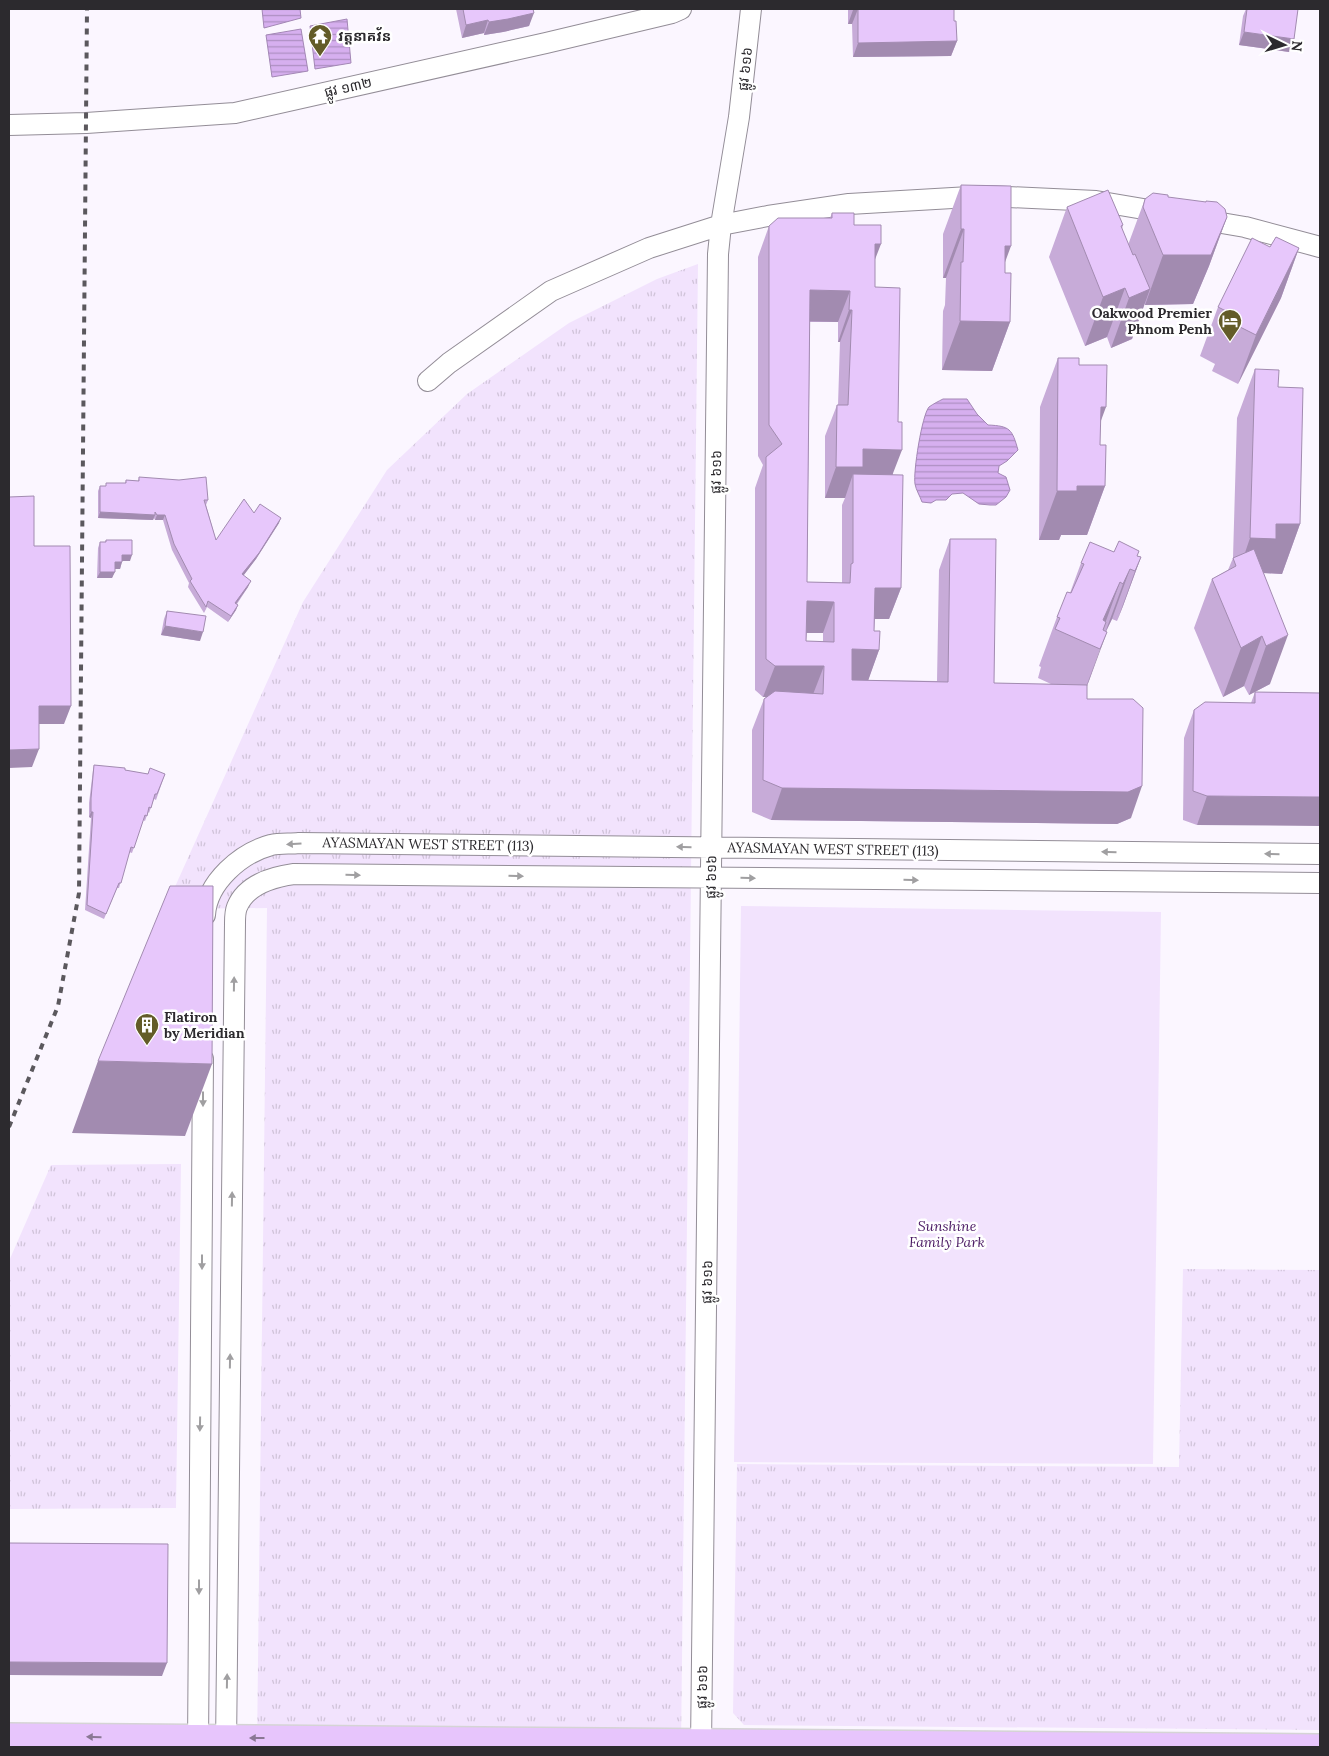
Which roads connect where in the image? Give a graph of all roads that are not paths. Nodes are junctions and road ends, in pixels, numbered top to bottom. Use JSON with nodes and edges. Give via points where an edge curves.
{"nodes":[{"id":1,"x":681,"y":9,"type":"edge"},
{"id":2,"x":751,"y":9,"type":"edge"},
{"id":3,"x":9,"y":125,"type":"edge"},
{"id":4,"x":721,"y":225,"type":"junction"},
{"id":5,"x":1320,"y":247,"type":"edge"},
{"id":6,"x":428,"y":381,"type":"dead end"},
{"id":7,"x":477,"y":845,"type":"junction"},
{"id":8,"x":712,"y":848,"type":"junction"},
{"id":9,"x":1031,"y":851,"type":"junction"},
{"id":10,"x":1320,"y":854,"type":"edge"},
{"id":11,"x":476,"y":876,"type":"junction"},
{"id":12,"x":711,"y":878,"type":"junction"},
{"id":13,"x":1031,"y":881,"type":"junction"},
{"id":14,"x":1320,"y":883,"type":"edge"},
{"id":15,"x":205,"y":934,"type":"edge"},
{"id":16,"x":204,"y":1036,"type":"edge"},
{"id":17,"x":231,"y":1238,"type":"junction"},
{"id":18,"x":202,"y":1239,"type":"junction"},
{"id":19,"x":229,"y":1500,"type":"junction"},
{"id":20,"x":200,"y":1501,"type":"junction"},
{"id":21,"x":9,"y":1736,"type":"edge"},
{"id":22,"x":198,"y":1743,"type":"edge"},
{"id":23,"x":226,"y":1743,"type":"edge"},
{"id":24,"x":701,"y":1745,"type":"edge"},
{"id":25,"x":1159,"y":1747,"type":"edge"},
{"id":26,"x":1320,"y":1747,"type":"edge"}],
"edges":[{"from":1,"to":3,"type":"street","name":"ផ្លូវ ១៣២","via":[[546,44],[235,113]]},
{"from":2,"to":4,"type":"street","name":"ផ្លូវ ៦១៦","via":[[739,118]]},
{"from":4,"to":5,"type":"street","via":[[848,204],[987,196],[1096,201],[1245,227]]},
{"from":4,"to":6,"type":"street","via":[[649,248],[551,291]]},
{"from":4,"to":8,"type":"street","name":"ផ្លូវ ៦១៦","via":[[718,254]]},
{"from":8,"to":7,"type":"street","name":"AYASMAYAN WEST STREET (113)","one_way":true},
{"from":7,"to":11,"type":"street"},
{"from":7,"to":15,"type":"street","name":"AYASMAYAN WEST STREET (113)","one_way":true,"via":[[272,846],[247,855],[220,880],[206,909]]},
{"from":8,"to":9,"type":"street","name":"AYASMAYAN WEST STREET (113)"},
{"from":8,"to":12,"type":"street","name":"ផ្លូវ ៦១៦"},
{"from":10,"to":9,"type":"street","name":"AYASMAYAN WEST STREET (113)","one_way":true},
{"from":9,"to":13,"type":"street"},
{"from":11,"to":12,"type":"street","name":"AYASMAYAN WEST STREET (113)","one_way":true},
{"from":17,"to":11,"type":"street","name":"AYASMAYAN WEST STREET (113)","one_way":true,"via":[[235,923],[237,908],[244,896],[267,879],[294,874]]},
{"from":12,"to":13,"type":"street","name":"AYASMAYAN WEST STREET (113)","one_way":true},
{"from":12,"to":24,"type":"street","name":"ផ្លូវ ៦១៦"},
{"from":13,"to":14,"type":"street","name":"AYASMAYAN WEST STREET (113)"},
{"from":16,"to":18,"type":"street","one_way":true},
{"from":17,"to":18,"type":"street"},
{"from":19,"to":17,"type":"street","one_way":true},
{"from":18,"to":20,"type":"street","one_way":true},
{"from":19,"to":20,"type":"street"},
{"from":23,"to":19,"type":"street","one_way":true},
{"from":20,"to":22,"type":"street","one_way":true},
{"from":22,"to":21,"type":"main road","one_way":true},
{"from":22,"to":23,"type":"main road"},
{"from":24,"to":23,"type":"main road","one_way":true},
{"from":24,"to":25,"type":"main road"},
{"from":25,"to":26,"type":"main road"}]}
